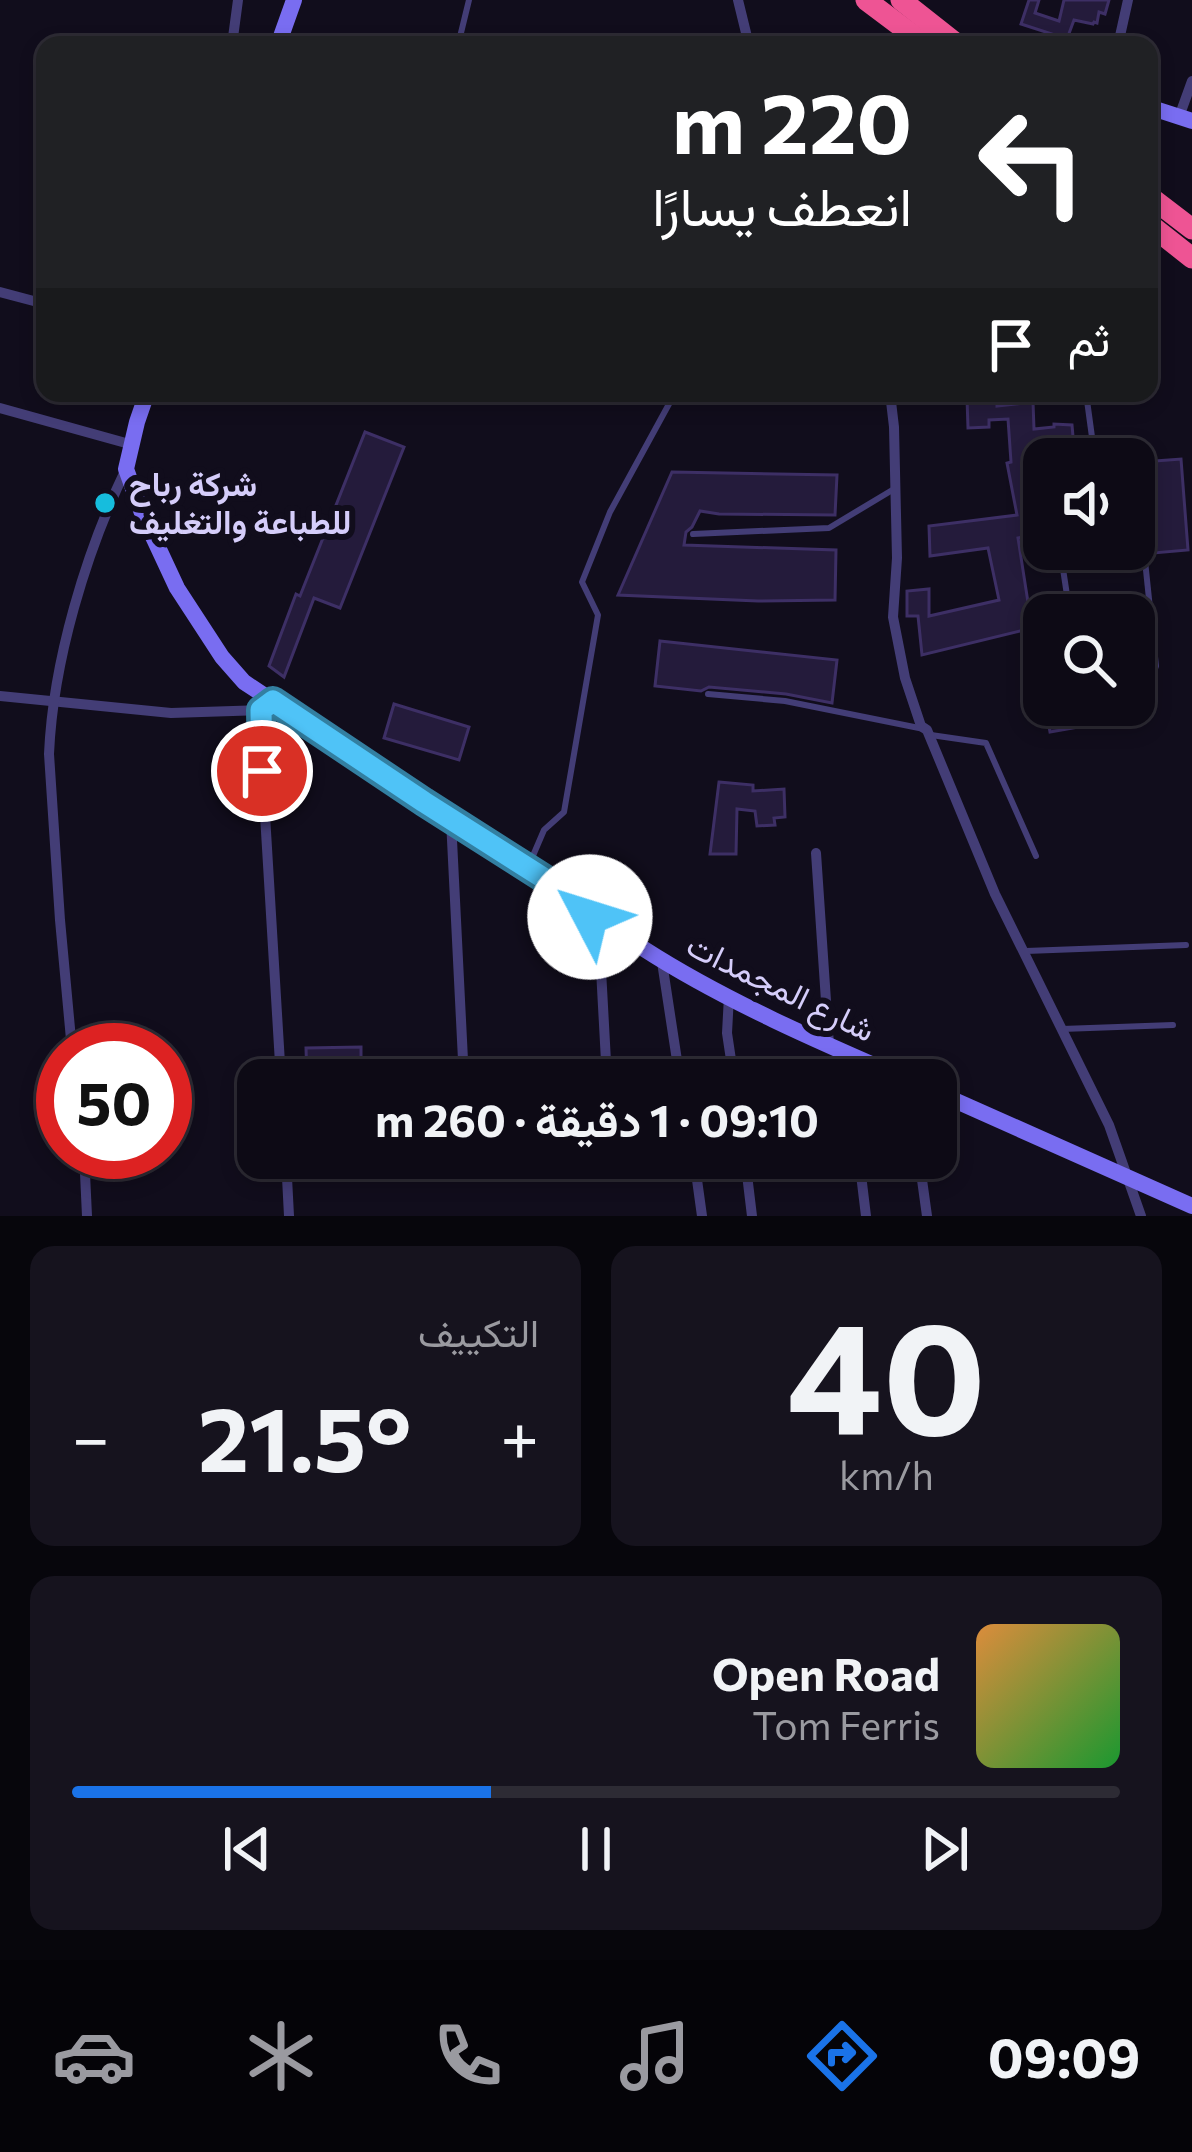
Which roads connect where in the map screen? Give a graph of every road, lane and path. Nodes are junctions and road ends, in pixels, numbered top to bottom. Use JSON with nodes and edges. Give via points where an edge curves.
{"nodes":[{"id":1,"x":238,"y":0,"type":"edge"},
{"id":2,"x":294,"y":0,"type":"edge"},
{"id":3,"x":469,"y":0,"type":"edge"},
{"id":4,"x":738,"y":0,"type":"edge"},
{"id":5,"x":866,"y":0,"type":"edge"},
{"id":6,"x":902,"y":0,"type":"edge"},
{"id":7,"x":1128,"y":0,"type":"edge"},
{"id":8,"x":233,"y":36,"type":"edge"},
{"id":9,"x":281,"y":36,"type":"edge"},
{"id":10,"x":460,"y":36,"type":"edge"},
{"id":11,"x":747,"y":36,"type":"edge"},
{"id":12,"x":914,"y":36,"type":"edge"},
{"id":13,"x":947,"y":36,"type":"edge"},
{"id":14,"x":1120,"y":36,"type":"edge"},
{"id":15,"x":1192,"y":81,"type":"edge"},
{"id":16,"x":1186,"y":119,"type":"edge"},
{"id":17,"x":1158,"y":203,"type":"edge"},
{"id":18,"x":1192,"y":229,"type":"edge"},
{"id":19,"x":1158,"y":231,"type":"edge"},
{"id":20,"x":1192,"y":258,"type":"edge"},
{"id":21,"x":0,"y":292,"type":"edge"},
{"id":22,"x":36,"y":302,"type":"edge"},
{"id":23,"x":144,"y":402,"type":"edge"},
{"id":24,"x":670,"y":402,"type":"edge"},
{"id":25,"x":891,"y":402,"type":"edge"},
{"id":26,"x":1087,"y":402,"type":"edge"},
{"id":27,"x":0,"y":407,"type":"edge"},
{"id":28,"x":1092,"y":438,"type":"edge"},
{"id":29,"x":133,"y":445,"type":"junction"},
{"id":30,"x":127,"y":470,"type":"junction"},
{"id":31,"x":894,"y":489,"type":"junction"},
{"id":32,"x":693,"y":534,"type":"dead end"},
{"id":33,"x":708,"y":694,"type":"dead end"},
{"id":34,"x":0,"y":696,"type":"edge"},
{"id":35,"x":53,"y":700,"type":"junction"},
{"id":36,"x":267,"y":706,"type":"junction"},
{"id":37,"x":927,"y":732,"type":"junction"},
{"id":38,"x":451,"y":820,"type":"junction"},
{"id":39,"x":816,"y":853,"type":"dead end"},
{"id":40,"x":1036,"y":856,"type":"dead end"},
{"id":41,"x":528,"y":868,"type":"junction"},
{"id":42,"x":605,"y":926,"type":"junction"},
{"id":43,"x":1186,"y":945,"type":"dead end"},
{"id":44,"x":1022,"y":952,"type":"junction"},
{"id":45,"x":662,"y":962,"type":"junction"},
{"id":46,"x":729,"y":996,"type":"junction"},
{"id":47,"x":70,"y":1023,"type":"edge"},
{"id":48,"x":1173,"y":1025,"type":"dead end"},
{"id":49,"x":1062,"y":1029,"type":"junction"},
{"id":50,"x":837,"y":1049,"type":"junction"},
{"id":51,"x":279,"y":1059,"type":"edge"},
{"id":52,"x":463,"y":1059,"type":"edge"},
{"id":53,"x":606,"y":1059,"type":"edge"},
{"id":54,"x":677,"y":1059,"type":"edge"},
{"id":55,"x":731,"y":1059,"type":"edge"},
{"id":56,"x":841,"y":1059,"type":"edge"},
{"id":57,"x":860,"y":1059,"type":"edge"},
{"id":58,"x":957,"y":1101,"type":"edge"},
{"id":59,"x":1128,"y":1177,"type":"junction"},
{"id":60,"x":85,"y":1179,"type":"edge"},
{"id":61,"x":287,"y":1179,"type":"edge"},
{"id":62,"x":697,"y":1179,"type":"edge"},
{"id":63,"x":748,"y":1179,"type":"edge"},
{"id":64,"x":862,"y":1179,"type":"edge"},
{"id":65,"x":922,"y":1179,"type":"edge"},
{"id":66,"x":1192,"y":1206,"type":"edge"},
{"id":67,"x":87,"y":1216,"type":"edge"},
{"id":68,"x":289,"y":1216,"type":"edge"},
{"id":69,"x":702,"y":1216,"type":"edge"},
{"id":70,"x":752,"y":1216,"type":"edge"},
{"id":71,"x":866,"y":1216,"type":"edge"},
{"id":72,"x":928,"y":1216,"type":"edge"},
{"id":73,"x":1141,"y":1216,"type":"edge"}],
"edges":[{"from":1,"to":8,"type":"street"},
{"from":2,"to":9,"type":"main road"},
{"from":3,"to":10,"type":"lane"},
{"from":4,"to":11,"type":"street"},
{"from":5,"to":12,"type":"highway"},
{"from":6,"to":13,"type":"highway"},
{"from":7,"to":14,"type":"street"},
{"from":15,"to":16,"type":"street"},
{"from":17,"to":18,"type":"highway"},
{"from":19,"to":20,"type":"highway"},
{"from":21,"to":22,"type":"street"},
{"from":23,"to":29,"type":"main road"},
{"from":24,"to":41,"type":"lane","via":[[582,582],[598,615],[564,812],[544,830]]},
{"from":25,"to":31,"type":"street"},
{"from":26,"to":28,"type":"lane"},
{"from":27,"to":29,"type":"street"},
{"from":29,"to":30,"type":"main road"},
{"from":30,"to":35,"type":"street","via":[[93,544]]},
{"from":30,"to":36,"type":"main road","name":"شارع المجمدات","via":[[177,588]]},
{"from":31,"to":32,"type":"lane","via":[[829,528]]},
{"from":31,"to":37,"type":"street","via":[[892,617]]},
{"from":33,"to":37,"type":"lane","via":[[785,701]]},
{"from":34,"to":35,"type":"street"},
{"from":35,"to":36,"type":"street","via":[[171,713]]},
{"from":35,"to":47,"type":"street","via":[[49,754]]},
{"from":36,"to":38,"type":"main road","name":"شارع المجمدات"},
{"from":36,"to":51,"type":"street"},
{"from":37,"to":40,"type":"lane","via":[[986,743]]},
{"from":37,"to":44,"type":"street"},
{"from":38,"to":41,"type":"main road","name":"شارع المجمدات"},
{"from":38,"to":52,"type":"street"},
{"from":39,"to":50,"type":"street"},
{"from":41,"to":42,"type":"main road","name":"شارع المجمدات"},
{"from":42,"to":45,"type":"main road","name":"شارع المجمدات"},
{"from":42,"to":53,"type":"street"},
{"from":43,"to":44,"type":"lane"},
{"from":44,"to":49,"type":"street"},
{"from":45,"to":46,"type":"main road","name":"شارع المجمدات"},
{"from":45,"to":54,"type":"street"},
{"from":46,"to":50,"type":"main road","name":"شارع المجمدات"},
{"from":46,"to":55,"type":"street"},
{"from":48,"to":49,"type":"lane"},
{"from":49,"to":59,"type":"street"},
{"from":50,"to":56,"type":"street"},
{"from":50,"to":57,"type":"main road","name":"شارع المجمدات"},
{"from":58,"to":59,"type":"main road"},
{"from":59,"to":66,"type":"main road"},
{"from":59,"to":73,"type":"street"},
{"from":60,"to":67,"type":"street"},
{"from":61,"to":68,"type":"street"},
{"from":62,"to":69,"type":"street"},
{"from":63,"to":70,"type":"street"},
{"from":64,"to":71,"type":"street"},
{"from":65,"to":72,"type":"street"}]}
